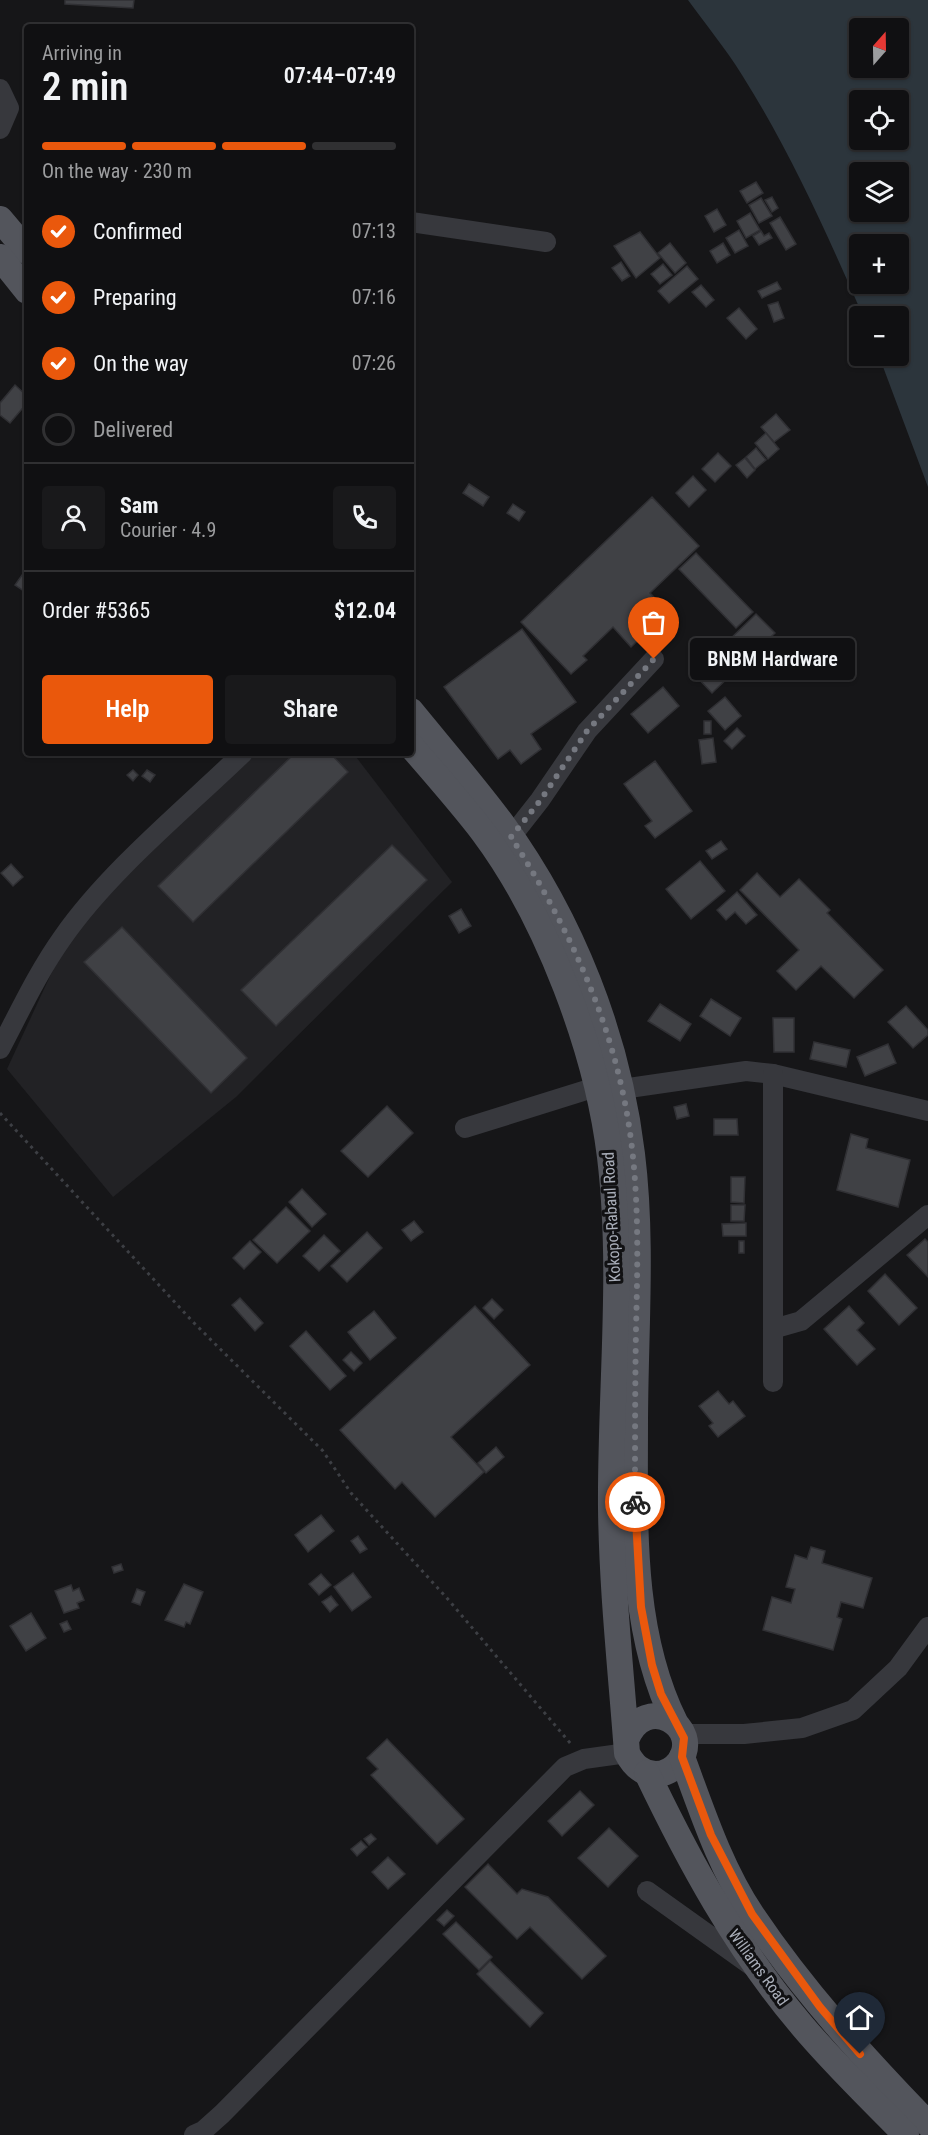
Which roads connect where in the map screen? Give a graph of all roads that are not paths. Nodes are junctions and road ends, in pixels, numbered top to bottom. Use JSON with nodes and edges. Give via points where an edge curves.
{"nodes":[{"id":1,"x":0,"y":90,"type":"edge"},
{"id":2,"x":0,"y":129,"type":"edge"},
{"id":3,"x":414,"y":222,"type":"edge"},
{"id":4,"x":546,"y":242,"type":"dead end"},
{"id":5,"x":0,"y":257,"type":"edge"},
{"id":6,"x":24,"y":287,"type":"edge"},
{"id":7,"x":654,"y":659,"type":"dead end"},
{"id":8,"x":414,"y":715,"type":"edge"},
{"id":9,"x":414,"y":750,"type":"edge"},
{"id":10,"x":240,"y":756,"type":"edge"},
{"id":11,"x":511,"y":837,"type":"junction"},
{"id":12,"x":0,"y":1049,"type":"edge"},
{"id":13,"x":773,"y":1074,"type":"junction"},
{"id":14,"x":596,"y":1087,"type":"junction"},
{"id":15,"x":622,"y":1089,"type":"junction"},
{"id":16,"x":928,"y":1111,"type":"edge"},
{"id":17,"x":465,"y":1128,"type":"dead end"},
{"id":18,"x":928,"y":1215,"type":"edge"},
{"id":19,"x":773,"y":1329,"type":"junction"},
{"id":20,"x":773,"y":1382,"type":"dead end"},
{"id":21,"x":928,"y":1627,"type":"edge"},
{"id":22,"x":680,"y":1738,"type":"junction"},
{"id":23,"x":626,"y":1746,"type":"junction"},
{"id":24,"x":647,"y":1773,"type":"junction"},
{"id":25,"x":647,"y":1891,"type":"dead end"},
{"id":26,"x":761,"y":1973,"type":"junction"},
{"id":27,"x":928,"y":2124,"type":"edge"},
{"id":28,"x":194,"y":2135,"type":"edge"},
{"id":29,"x":906,"y":2135,"type":"edge"}],
"edges":[{"from":1,"to":2,"type":"street","via":[[9,108]]},
{"from":3,"to":4,"type":"street"},
{"from":5,"to":6,"type":"main road"},
{"from":7,"to":11,"type":"street","via":[[587,731]]},
{"from":8,"to":11,"type":"main road","name":"Kokopo-Rabaul Road"},
{"from":9,"to":14,"type":"main road","name":"Kokopo-Rabaul Road","via":[[484,834],[515,884],[568,991]]},
{"from":10,"to":12,"type":"street","via":[[105,885],[64,935],[40,971]]},
{"from":11,"to":15,"type":"main road","name":"Kokopo-Rabaul Road","via":[[570,937]]},
{"from":13,"to":15,"type":"street","via":[[746,1071]]},
{"from":13,"to":16,"type":"street"},
{"from":13,"to":19,"type":"street"},
{"from":14,"to":17,"type":"street"},
{"from":14,"to":23,"type":"main road","name":"Kokopo-Rabaul Road","via":[[610,1156],[614,1215],[611,1507],[614,1603]]},
{"from":15,"to":22,"type":"main road","name":"Kokopo-Rabaul Road","via":[[633,1156],[637,1218],[635,1506],[641,1607],[652,1665]]},
{"from":18,"to":19,"type":"street","via":[[801,1322]]},
{"from":19,"to":20,"type":"street"},
{"from":21,"to":22,"type":"street","via":[[897,1668],[853,1710],[802,1728]]},
{"from":22,"to":23,"type":"main road","via":[[663,1716],[651,1715],[631,1728]]},
{"from":22,"to":24,"type":"main road","via":[[668,1772]]},
{"from":22,"to":27,"type":"main road","name":"Williams Road","via":[[711,1835],[752,1914],[820,2007]]},
{"from":23,"to":24,"type":"main road","via":[[638,1769]]},
{"from":23,"to":28,"type":"street","via":[[565,1767],[222,2114]]},
{"from":24,"to":26,"type":"main road","name":"Williams Road","via":[[697,1872]]},
{"from":25,"to":26,"type":"street"},
{"from":26,"to":29,"type":"main road","name":"Williams Road","via":[[838,2066]]}]}
